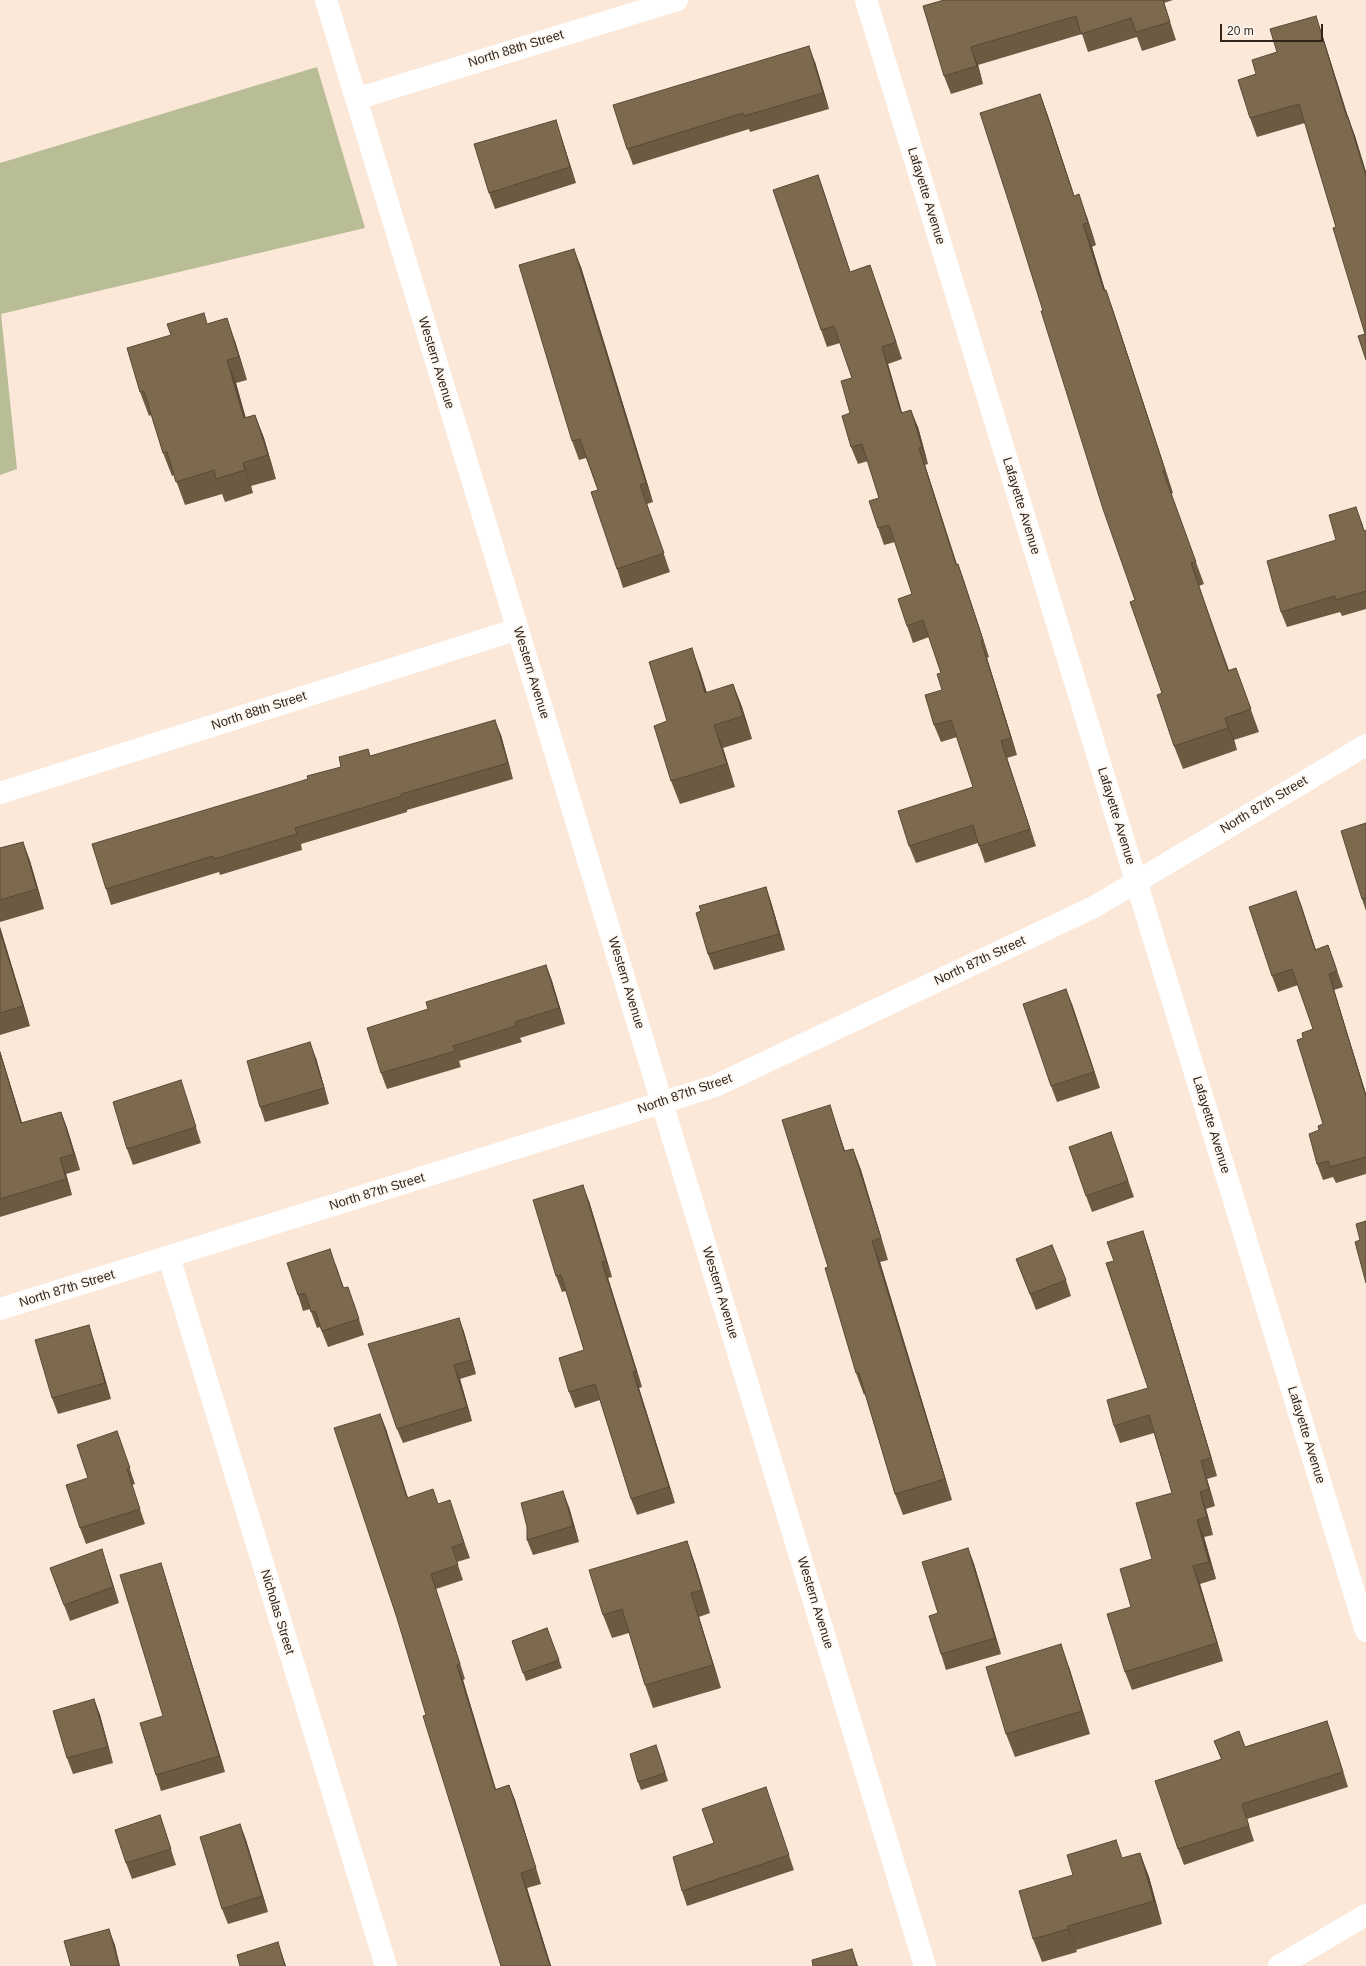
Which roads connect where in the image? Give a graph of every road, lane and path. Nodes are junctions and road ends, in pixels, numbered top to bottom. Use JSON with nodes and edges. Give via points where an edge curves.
{"nodes":[{"id":1,"x":326,"y":0,"type":"edge"},
{"id":2,"x":677,"y":0,"type":"edge"},
{"id":3,"x":866,"y":0,"type":"edge"},
{"id":4,"x":356,"y":98,"type":"junction"},
{"id":5,"x":518,"y":629,"type":"junction"},
{"id":6,"x":1366,"y":745,"type":"edge"},
{"id":7,"x":0,"y":793,"type":"edge"},
{"id":8,"x":1136,"y":881,"type":"junction"},
{"id":9,"x":662,"y":1103,"type":"junction"},
{"id":10,"x":169,"y":1257,"type":"junction"},
{"id":11,"x":0,"y":1310,"type":"edge"},
{"id":12,"x":1366,"y":1631,"type":"edge"},
{"id":13,"x":1366,"y":1915,"type":"edge"},
{"id":14,"x":386,"y":1966,"type":"edge"},
{"id":15,"x":925,"y":1966,"type":"edge"},
{"id":16,"x":1279,"y":1966,"type":"edge"}],
"edges":[{"from":1,"to":4,"type":"street","name":"Western Avenue"},
{"from":2,"to":4,"type":"street","name":"North 88th Street"},
{"from":3,"to":8,"type":"street","name":"Lafayette Avenue"},
{"from":4,"to":5,"type":"street","name":"Western Avenue"},
{"from":5,"to":7,"type":"street","name":"North 88th Street"},
{"from":5,"to":9,"type":"street","name":"Western Avenue"},
{"from":6,"to":8,"type":"street","name":"North 87th Street"},
{"from":8,"to":9,"type":"street","name":"North 87th Street","via":[[1094,907],[722,1082]]},
{"from":8,"to":12,"type":"street","name":"Lafayette Avenue"},
{"from":9,"to":10,"type":"street","name":"North 87th Street"},
{"from":9,"to":15,"type":"street","name":"Western Avenue"},
{"from":10,"to":11,"type":"street","name":"North 87th Street"},
{"from":10,"to":14,"type":"street","name":"Nicholas Street"},
{"from":13,"to":16,"type":"street"}]}
